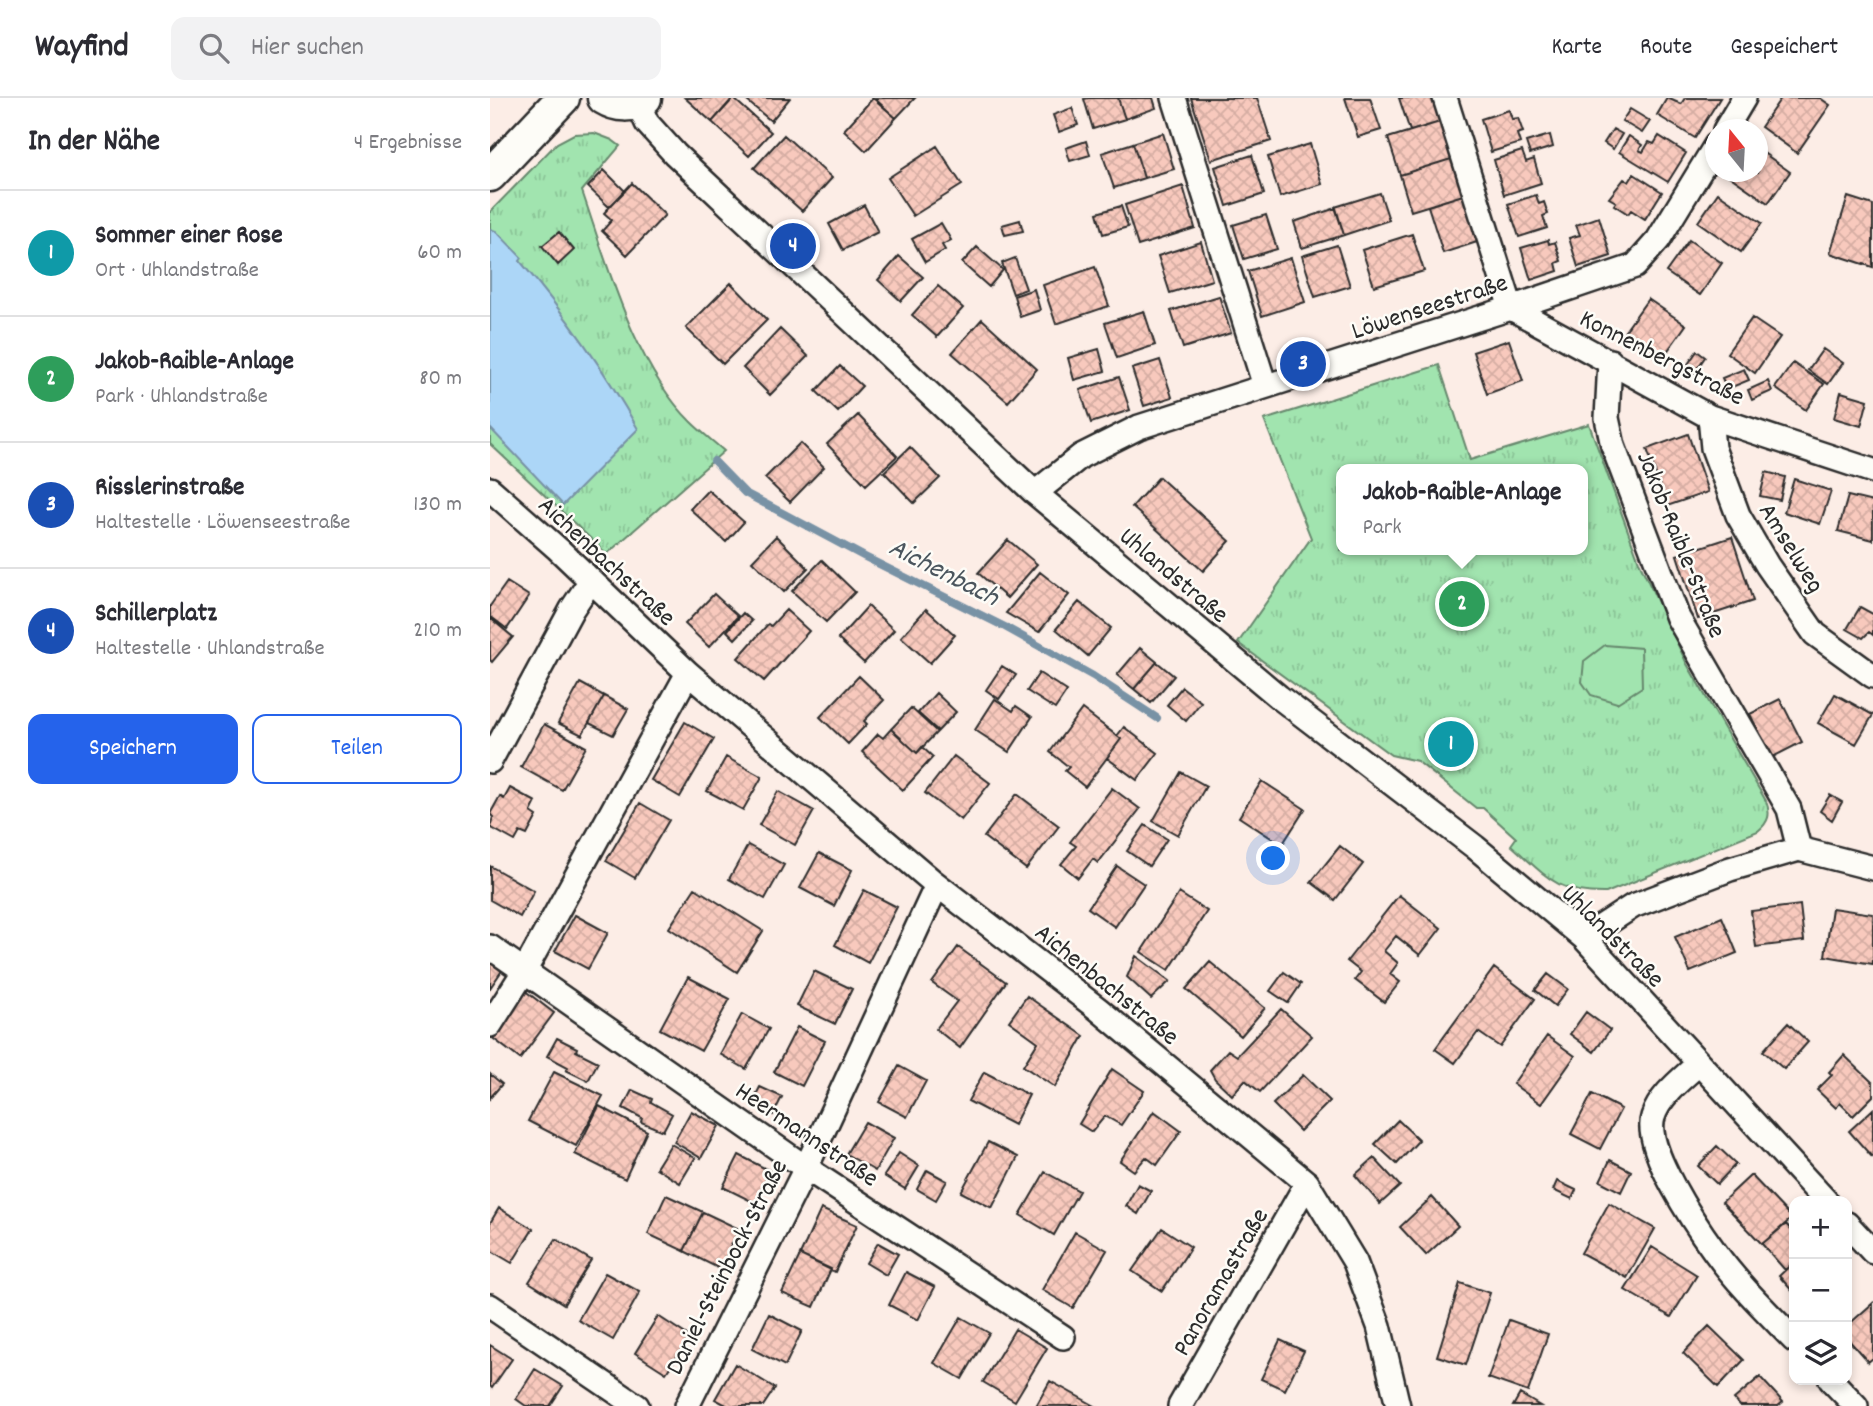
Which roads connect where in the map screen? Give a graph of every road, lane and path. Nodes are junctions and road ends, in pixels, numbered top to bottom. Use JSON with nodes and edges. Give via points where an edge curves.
{"nodes":[{"id":1,"x":563,"y":98,"type":"edge"},
{"id":2,"x":604,"y":98,"type":"edge"},
{"id":3,"x":1174,"y":98,"type":"edge"},
{"id":4,"x":1445,"y":98,"type":"edge"},
{"id":5,"x":1744,"y":98,"type":"edge"},
{"id":6,"x":641,"y":100,"type":"edge"},
{"id":7,"x":1732,"y":119,"type":"edge"},
{"id":8,"x":1705,"y":163,"type":"edge"},
{"id":9,"x":490,"y":176,"type":"edge"},
{"id":10,"x":1511,"y":308,"type":"junction"},
{"id":11,"x":1610,"y":361,"type":"junction"},
{"id":12,"x":1265,"y":386,"type":"junction"},
{"id":13,"x":1710,"y":417,"type":"junction"},
{"id":14,"x":1873,"y":471,"type":"edge"},
{"id":15,"x":490,"y":489,"type":"edge"},
{"id":16,"x":1035,"y":493,"type":"junction"},
{"id":17,"x":590,"y":582,"type":"junction"},
{"id":18,"x":688,"y":673,"type":"junction"},
{"id":19,"x":1873,"y":676,"type":"edge"},
{"id":20,"x":490,"y":761,"type":"edge"},
{"id":21,"x":1800,"y":849,"type":"junction"},
{"id":22,"x":1873,"y":868,"type":"edge"},
{"id":23,"x":937,"y":885,"type":"junction"},
{"id":24,"x":1584,"y":938,"type":"junction"},
{"id":25,"x":490,"y":947,"type":"edge"},
{"id":26,"x":525,"y":970,"type":"junction"},
{"id":27,"x":490,"y":1025,"type":"edge"},
{"id":28,"x":1698,"y":1064,"type":"junction"},
{"id":29,"x":806,"y":1168,"type":"junction"},
{"id":30,"x":1307,"y":1183,"type":"junction"},
{"id":31,"x":1821,"y":1196,"type":"edge"},
{"id":32,"x":1852,"y":1229,"type":"edge"},
{"id":33,"x":1873,"y":1252,"type":"edge"},
{"id":34,"x":492,"y":1311,"type":"edge"},
{"id":35,"x":1789,"y":1335,"type":"edge"},
{"id":36,"x":1063,"y":1336,"type":"dead end"},
{"id":37,"x":1836,"y":1385,"type":"edge"},
{"id":38,"x":1401,"y":1405,"type":"edge"},
{"id":39,"x":637,"y":1406,"type":"edge"},
{"id":40,"x":687,"y":1406,"type":"edge"},
{"id":41,"x":1180,"y":1406,"type":"edge"},
{"id":42,"x":1856,"y":1406,"type":"edge"}],
"edges":[{"from":1,"to":9,"type":"main road"},
{"from":2,"to":6,"type":"main road","via":[[617,104]]},
{"from":3,"to":12,"type":"street"},
{"from":4,"to":10,"type":"street"},
{"from":5,"to":7,"type":"street"},
{"from":6,"to":16,"type":"street","name":"Uhlandstraße","via":[[647,123],[675,154]]},
{"from":8,"to":10,"type":"street","name":"Löwenseestraße","via":[[1658,240],[1635,266]]},
{"from":10,"to":11,"type":"street","name":"Konnenbergstraße"},
{"from":10,"to":12,"type":"street","name":"Löwenseestraße"},
{"from":11,"to":13,"type":"street","name":"Konnenbergstraße"},
{"from":11,"to":21,"type":"street","name":"Jakob-Raible-Straße","via":[[1607,418],[1613,446],[1678,618],[1789,809]]},
{"from":12,"to":16,"type":"street","name":"Löwenseestraße","via":[[1139,427],[1081,456]]},
{"from":13,"to":14,"type":"street","name":"Konnenbergstraße"},
{"from":13,"to":19,"type":"street","name":"Amselweg","via":[[1713,448],[1738,514],[1767,565],[1815,634]]},
{"from":15,"to":17,"type":"street","name":"Aichenbachstraße"},
{"from":16,"to":24,"type":"street","name":"Uhlandstraße","via":[[1279,697],[1475,847]]},
{"from":17,"to":18,"type":"street","name":"Aichenbachstraße"},
{"from":17,"to":20,"type":"street"},
{"from":18,"to":23,"type":"street","name":"Aichenbachstraße"},
{"from":18,"to":26,"type":"street"},
{"from":21,"to":22,"type":"street"},
{"from":21,"to":24,"type":"street","via":[[1730,869],[1633,906]]},
{"from":23,"to":29,"type":"street","name":"Daniel-Steinbock-Straße"},
{"from":23,"to":30,"type":"street","name":"Aichenbachstraße","via":[[1098,1009]]},
{"from":24,"to":28,"type":"street","name":"Uhlandstraße"},
{"from":25,"to":26,"type":"street","name":"Heermannstraße"},
{"from":26,"to":27,"type":"street"},
{"from":26,"to":29,"type":"street","name":"Heermannstraße"},
{"from":28,"to":31,"type":"street","name":"Uhlandstraße"},
{"from":28,"to":35,"type":"street","via":[[1667,1094],[1653,1117],[1655,1149],[1669,1180],[1715,1252]]},
{"from":29,"to":36,"type":"street","name":"Heermannstraße"},
{"from":29,"to":40,"type":"street","name":"Daniel-Steinbock-Straße"},
{"from":30,"to":38,"type":"street","name":"Aichenbachstraße","via":[[1354,1262],[1379,1326]]},
{"from":30,"to":41,"type":"street","name":"Panoramastraße"},
{"from":32,"to":33,"type":"street"},
{"from":34,"to":39,"type":"street"},
{"from":37,"to":42,"type":"street"}]}
